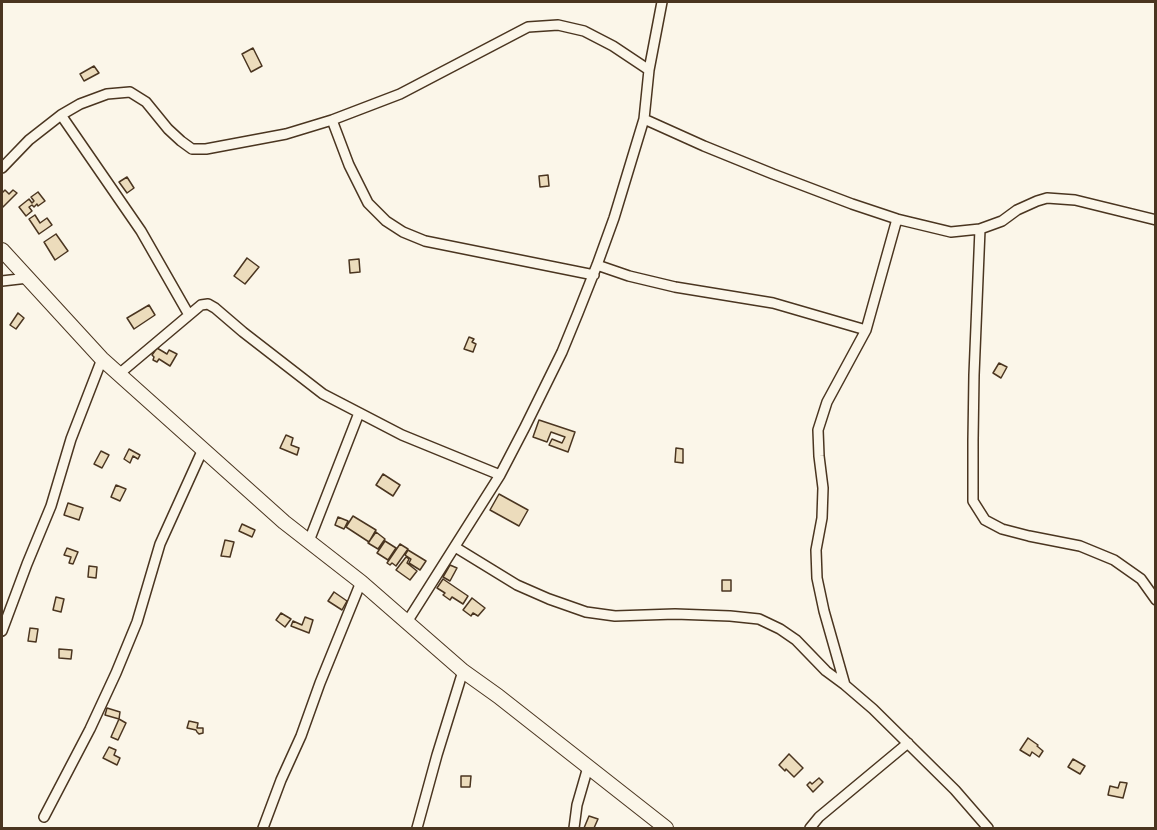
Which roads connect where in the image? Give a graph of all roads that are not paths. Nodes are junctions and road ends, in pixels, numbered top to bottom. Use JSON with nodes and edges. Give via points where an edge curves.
{"nodes":[{"id":1,"x":662,"y":2,"type":"edge"},
{"id":2,"x":649,"y":70,"type":"junction"},
{"id":3,"x":61,"y":115,"type":"junction"},
{"id":4,"x":644,"y":119,"type":"junction"},
{"id":5,"x":332,"y":120,"type":"junction"},
{"id":6,"x":2,"y":168,"type":"edge"},
{"id":7,"x":897,"y":219,"type":"junction"},
{"id":8,"x":1155,"y":220,"type":"edge"},
{"id":9,"x":981,"y":229,"type":"junction"},
{"id":10,"x":2,"y":250,"type":"edge"},
{"id":11,"x":595,"y":270,"type":"junction"},
{"id":12,"x":28,"y":278,"type":"junction"},
{"id":13,"x":2,"y":281,"type":"edge"},
{"id":14,"x":189,"y":315,"type":"junction"},
{"id":15,"x":866,"y":330,"type":"junction"},
{"id":16,"x":102,"y":359,"type":"junction"},
{"id":17,"x":119,"y":374,"type":"junction"},
{"id":18,"x":359,"y":413,"type":"junction"},
{"id":19,"x":203,"y":449,"type":"junction"},
{"id":20,"x":500,"y":475,"type":"junction"},
{"id":21,"x":309,"y":541,"type":"junction"},
{"id":22,"x":455,"y":547,"type":"junction"},
{"id":23,"x":361,"y":582,"type":"junction"},
{"id":24,"x":1155,"y":600,"type":"edge"},
{"id":25,"x":407,"y":622,"type":"junction"},
{"id":26,"x":2,"y":631,"type":"edge"},
{"id":27,"x":463,"y":671,"type":"junction"},
{"id":28,"x":845,"y":685,"type":"junction"},
{"id":29,"x":908,"y":743,"type":"junction"},
{"id":30,"x":588,"y":767,"type":"junction"},
{"id":31,"x":44,"y":817,"type":"dead end"},
{"id":32,"x":263,"y":828,"type":"edge"},
{"id":33,"x":417,"y":828,"type":"edge"},
{"id":34,"x":574,"y":828,"type":"edge"},
{"id":35,"x":666,"y":828,"type":"edge"},
{"id":36,"x":810,"y":828,"type":"edge"},
{"id":37,"x":988,"y":828,"type":"edge"}],
"edges":[{"from":1,"to":2,"type":"street"},
{"from":2,"to":4,"type":"street"},
{"from":2,"to":5,"type":"street","via":[[584,31],[558,25],[528,27],[400,94]]},
{"from":3,"to":5,"type":"street","via":[[107,94],[130,92],[146,102],[168,129],[192,149],[286,134]]},
{"from":3,"to":6,"type":"street"},
{"from":3,"to":14,"type":"street","via":[[141,231]]},
{"from":4,"to":7,"type":"street","via":[[774,174]]},
{"from":4,"to":11,"type":"street"},
{"from":5,"to":11,"type":"street","via":[[368,203],[403,232],[425,241]]},
{"from":7,"to":9,"type":"street","via":[[951,232]]},
{"from":7,"to":15,"type":"street"},
{"from":8,"to":9,"type":"street","via":[[1075,200],[1047,198]]},
{"from":9,"to":24,"type":"street","via":[[973,501],[985,520],[1002,529],[1080,546],[1114,560],[1141,579]]},
{"from":10,"to":12,"type":"main road"},
{"from":11,"to":15,"type":"street","via":[[773,303]]},
{"from":11,"to":20,"type":"street","via":[[562,352]]},
{"from":12,"to":13,"type":"street"},
{"from":12,"to":16,"type":"main road"},
{"from":14,"to":17,"type":"street"},
{"from":14,"to":18,"type":"street","via":[[201,305],[215,308],[323,394]]},
{"from":15,"to":28,"type":"street","via":[[826,402],[818,430],[823,488],[817,578]]},
{"from":16,"to":17,"type":"main road"},
{"from":16,"to":26,"type":"street"},
{"from":17,"to":19,"type":"main road"},
{"from":18,"to":20,"type":"street"},
{"from":18,"to":21,"type":"street"},
{"from":19,"to":21,"type":"main road"},
{"from":19,"to":31,"type":"street","via":[[160,544],[137,622],[116,673]]},
{"from":20,"to":22,"type":"street"},
{"from":21,"to":23,"type":"main road"},
{"from":22,"to":25,"type":"street"},
{"from":22,"to":28,"type":"street","via":[[517,585],[586,612],[759,619],[796,640]]},
{"from":23,"to":25,"type":"main road"},
{"from":23,"to":32,"type":"street"},
{"from":25,"to":27,"type":"main road"},
{"from":27,"to":30,"type":"main road"},
{"from":27,"to":33,"type":"street"},
{"from":28,"to":29,"type":"street"},
{"from":29,"to":36,"type":"street"},
{"from":29,"to":37,"type":"street"},
{"from":30,"to":34,"type":"street"},
{"from":30,"to":35,"type":"main road"}]}
